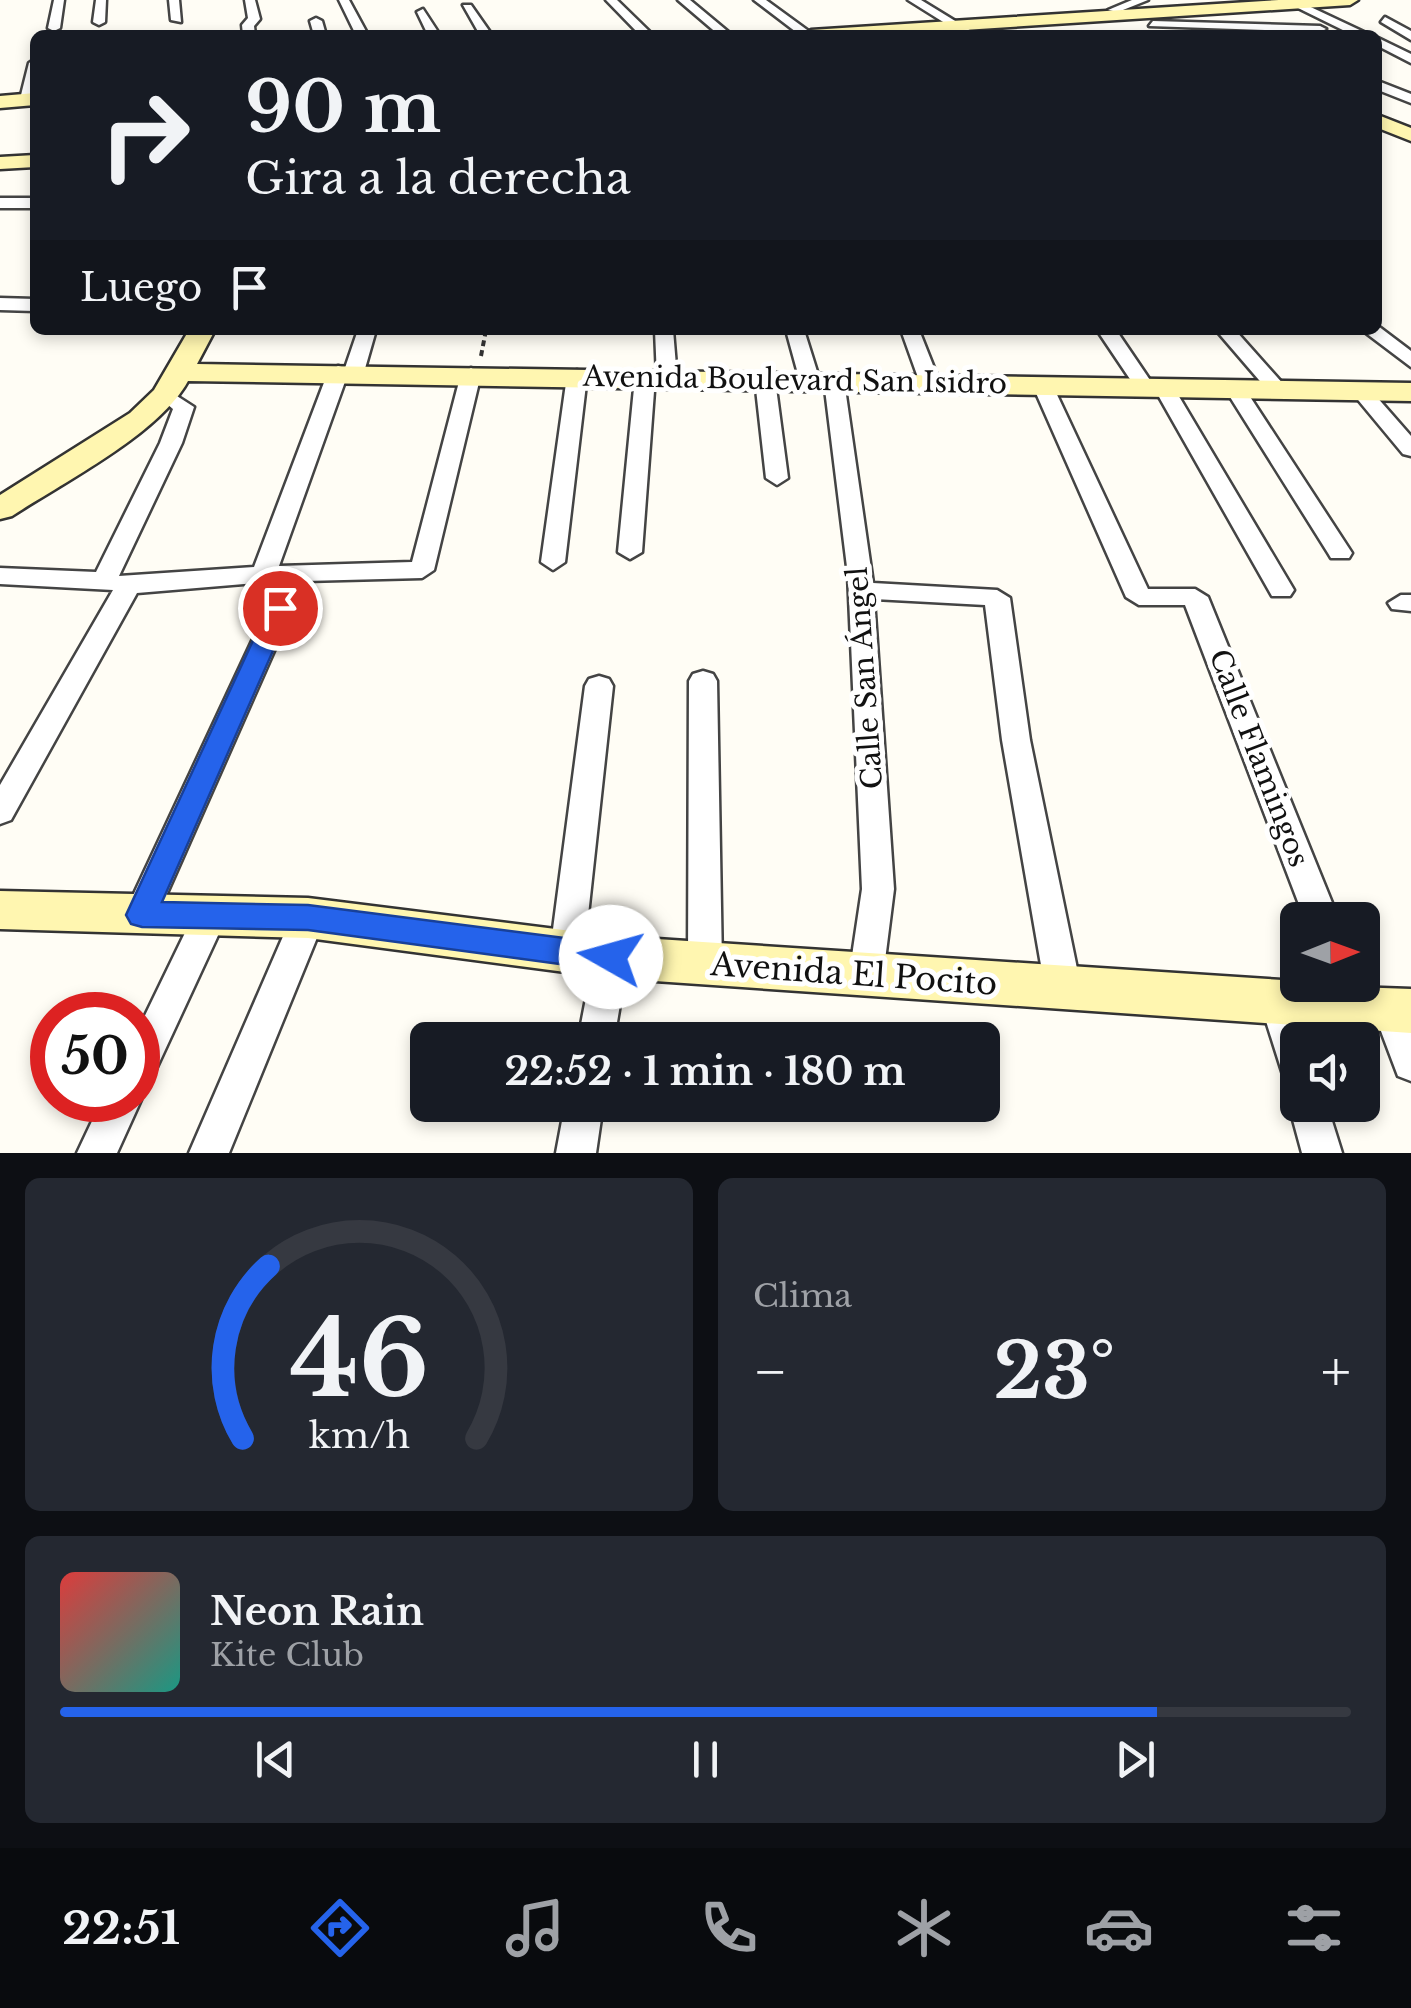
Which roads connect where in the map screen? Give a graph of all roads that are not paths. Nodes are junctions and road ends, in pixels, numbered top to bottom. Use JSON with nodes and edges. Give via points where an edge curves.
{"nodes":[{"id":1,"x":59,"y":0,"type":"edge"},
{"id":2,"x":101,"y":0,"type":"edge"},
{"id":3,"x":174,"y":0,"type":"edge"},
{"id":4,"x":250,"y":0,"type":"edge"},
{"id":5,"x":344,"y":0,"type":"edge"},
{"id":6,"x":611,"y":0,"type":"edge"},
{"id":7,"x":684,"y":0,"type":"edge"},
{"id":8,"x":759,"y":0,"type":"edge"},
{"id":9,"x":912,"y":0,"type":"edge"},
{"id":10,"x":1084,"y":0,"type":"edge"},
{"id":11,"x":1143,"y":0,"type":"edge"},
{"id":12,"x":1184,"y":0,"type":"edge"},
{"id":13,"x":1350,"y":0,"type":"edge"},
{"id":14,"x":1324,"y":1,"type":"edge"},
{"id":15,"x":1258,"y":4,"type":"edge"},
{"id":16,"x":1300,"y":4,"type":"junction"},
{"id":17,"x":417,"y":6,"type":"edge"},
{"id":18,"x":467,"y":7,"type":"dead end"},
{"id":19,"x":1121,"y":12,"type":"junction"},
{"id":20,"x":1198,"y":12,"type":"junction"},
{"id":21,"x":177,"y":20,"type":"dead end"},
{"id":22,"x":1411,"y":20,"type":"edge"},
{"id":23,"x":99,"y":22,"type":"dead end"},
{"id":24,"x":954,"y":24,"type":"junction"},
{"id":25,"x":1153,"y":24,"type":"junction"},
{"id":26,"x":54,"y":28,"type":"dead end"},
{"id":27,"x":1320,"y":29,"type":"dead end"},
{"id":28,"x":248,"y":30,"type":"edge"},
{"id":29,"x":359,"y":30,"type":"edge"},
{"id":30,"x":431,"y":30,"type":"edge"},
{"id":31,"x":483,"y":30,"type":"edge"},
{"id":32,"x":642,"y":30,"type":"edge"},
{"id":33,"x":720,"y":30,"type":"edge"},
{"id":34,"x":802,"y":30,"type":"edge"},
{"id":35,"x":875,"y":30,"type":"edge"},
{"id":36,"x":964,"y":30,"type":"edge"},
{"id":37,"x":1166,"y":30,"type":"edge"},
{"id":38,"x":1352,"y":30,"type":"edge"},
{"id":39,"x":1411,"y":36,"type":"edge"},
{"id":40,"x":1382,"y":44,"type":"edge"},
{"id":41,"x":1411,"y":59,"type":"edge"},
{"id":42,"x":1394,"y":70,"type":"dead end"},
{"id":43,"x":1411,"y":71,"type":"edge"},
{"id":44,"x":1382,"y":88,"type":"edge"},
{"id":45,"x":29,"y":99,"type":"edge"},
{"id":46,"x":1411,"y":99,"type":"edge"},
{"id":47,"x":0,"y":102,"type":"edge"},
{"id":48,"x":1382,"y":124,"type":"edge"},
{"id":49,"x":1405,"y":144,"type":"edge"},
{"id":50,"x":30,"y":160,"type":"edge"},
{"id":51,"x":0,"y":163,"type":"edge"},
{"id":52,"x":0,"y":203,"type":"edge"},
{"id":53,"x":30,"y":203,"type":"edge"},
{"id":54,"x":0,"y":304,"type":"edge"},
{"id":55,"x":30,"y":305,"type":"edge"},
{"id":56,"x":199,"y":335,"type":"edge"},
{"id":57,"x":364,"y":335,"type":"edge"},
{"id":58,"x":663,"y":335,"type":"edge"},
{"id":59,"x":799,"y":335,"type":"edge"},
{"id":60,"x":912,"y":335,"type":"edge"},
{"id":61,"x":1110,"y":335,"type":"edge"},
{"id":62,"x":1229,"y":335,"type":"edge"},
{"id":63,"x":1378,"y":335,"type":"edge"},
{"id":64,"x":1411,"y":361,"type":"edge"},
{"id":65,"x":346,"y":372,"type":"junction"},
{"id":66,"x":471,"y":374,"type":"junction"},
{"id":67,"x":577,"y":376,"type":"junction"},
{"id":68,"x":656,"y":378,"type":"junction"},
{"id":69,"x":765,"y":380,"type":"junction"},
{"id":70,"x":822,"y":381,"type":"junction"},
{"id":71,"x":173,"y":383,"type":"junction"},
{"id":72,"x":930,"y":383,"type":"junction"},
{"id":73,"x":1042,"y":384,"type":"junction"},
{"id":74,"x":1155,"y":387,"type":"junction"},
{"id":75,"x":1235,"y":389,"type":"junction"},
{"id":76,"x":1278,"y":390,"type":"junction"},
{"id":77,"x":1361,"y":391,"type":"junction"},
{"id":78,"x":1411,"y":392,"type":"edge"},
{"id":79,"x":1411,"y":448,"type":"edge"},
{"id":80,"x":776,"y":478,"type":"dead end"},
{"id":81,"x":0,"y":510,"type":"edge"},
{"id":82,"x":630,"y":552,"type":"dead end"},
{"id":83,"x":1340,"y":553,"type":"dead end"},
{"id":84,"x":552,"y":562,"type":"dead end"},
{"id":85,"x":296,"y":573,"type":"junction"},
{"id":86,"x":264,"y":574,"type":"junction"},
{"id":87,"x":0,"y":576,"type":"edge"},
{"id":88,"x":116,"y":583,"type":"junction"},
{"id":89,"x":861,"y":590,"type":"junction"},
{"id":90,"x":1281,"y":590,"type":"dead end"},
{"id":91,"x":704,"y":682,"type":"dead end"},
{"id":92,"x":599,"y":686,"type":"dead end"},
{"id":93,"x":0,"y":812,"type":"edge"},
{"id":94,"x":1315,"y":902,"type":"edge"},
{"id":95,"x":0,"y":910,"type":"edge"},
{"id":96,"x":142,"y":915,"type":"junction"},
{"id":97,"x":210,"y":916,"type":"junction"},
{"id":98,"x":308,"y":918,"type":"junction"},
{"id":99,"x":589,"y":954,"type":"junction"},
{"id":100,"x":705,"y":964,"type":"junction"},
{"id":101,"x":866,"y":976,"type":"junction"},
{"id":102,"x":1063,"y":988,"type":"junction"},
{"id":103,"x":1278,"y":1002,"type":"junction"},
{"id":104,"x":1376,"y":1003,"type":"edge"},
{"id":105,"x":160,"y":1022,"type":"edge"},
{"id":106,"x":595,"y":1022,"type":"edge"},
{"id":107,"x":1284,"y":1022,"type":"edge"},
{"id":108,"x":1411,"y":1064,"type":"edge"},
{"id":109,"x":112,"y":1122,"type":"edge"},
{"id":110,"x":581,"y":1122,"type":"edge"},
{"id":111,"x":1313,"y":1122,"type":"edge"},
{"id":112,"x":97,"y":1153,"type":"edge"},
{"id":113,"x":208,"y":1153,"type":"edge"},
{"id":114,"x":576,"y":1153,"type":"edge"},
{"id":115,"x":1322,"y":1153,"type":"edge"}],
"edges":[{"from":1,"to":26,"type":"street"},
{"from":2,"to":23,"type":"street"},
{"from":3,"to":21,"type":"street"},
{"from":4,"to":28,"type":"street"},
{"from":5,"to":29,"type":"street"},
{"from":6,"to":32,"type":"street"},
{"from":7,"to":33,"type":"street"},
{"from":8,"to":34,"type":"street"},
{"from":9,"to":24,"type":"street"},
{"from":10,"to":19,"type":"main road"},
{"from":11,"to":19,"type":"street"},
{"from":12,"to":20,"type":"street"},
{"from":13,"to":14,"type":"main road"},
{"from":14,"to":16,"type":"main road"},
{"from":15,"to":16,"type":"main road"},
{"from":15,"to":20,"type":"main road"},
{"from":16,"to":38,"type":"street"},
{"from":17,"to":30,"type":"street"},
{"from":18,"to":31,"type":"street"},
{"from":19,"to":20,"type":"main road"},
{"from":19,"to":24,"type":"main road"},
{"from":19,"to":25,"type":"main road"},
{"from":22,"to":39,"type":"street","via":[[1385,20]]},
{"from":24,"to":35,"type":"main road"},
{"from":24,"to":36,"type":"street"},
{"from":25,"to":27,"type":"street"},
{"from":25,"to":37,"type":"main road"},
{"from":40,"to":41,"type":"street"},
{"from":42,"to":43,"type":"street"},
{"from":44,"to":46,"type":"street"},
{"from":45,"to":47,"type":"main road"},
{"from":48,"to":49,"type":"main road"},
{"from":50,"to":51,"type":"main road"},
{"from":52,"to":53,"type":"street"},
{"from":54,"to":55,"type":"street"},
{"from":56,"to":71,"type":"main road"},
{"from":57,"to":65,"type":"street"},
{"from":58,"to":68,"type":"street"},
{"from":59,"to":70,"type":"street","name":"Calle San Ángel"},
{"from":60,"to":72,"type":"street"},
{"from":61,"to":74,"type":"street"},
{"from":62,"to":76,"type":"street"},
{"from":63,"to":64,"type":"street"},
{"from":65,"to":66,"type":"main road","name":"Avenida Boulevard San Isidro"},
{"from":65,"to":71,"type":"main road","name":"Avenida Boulevard San Isidro"},
{"from":65,"to":86,"type":"street"},
{"from":66,"to":67,"type":"main road","name":"Avenida Boulevard San Isidro"},
{"from":66,"to":85,"type":"street","via":[[422,570]]},
{"from":67,"to":68,"type":"main road","name":"Avenida Boulevard San Isidro"},
{"from":67,"to":84,"type":"street"},
{"from":68,"to":69,"type":"main road","name":"Avenida Boulevard San Isidro"},
{"from":68,"to":82,"type":"street"},
{"from":69,"to":70,"type":"main road","name":"Avenida Boulevard San Isidro"},
{"from":69,"to":80,"type":"street"},
{"from":70,"to":72,"type":"main road","name":"Avenida Boulevard San Isidro"},
{"from":70,"to":89,"type":"street","name":"Calle San Ángel"},
{"from":71,"to":81,"type":"main road","via":[[140,419]]},
{"from":71,"to":88,"type":"street","via":[[184,406]]},
{"from":72,"to":73,"type":"main road","name":"Avenida Boulevard San Isidro"},
{"from":73,"to":74,"type":"main road","name":"Avenida Boulevard San Isidro"},
{"from":73,"to":94,"type":"street","name":"Calle Flamingos","via":[[1138,597],[1195,596]]},
{"from":74,"to":75,"type":"main road","name":"Avenida Boulevard San Isidro"},
{"from":74,"to":90,"type":"street"},
{"from":75,"to":76,"type":"main road","name":"Avenida Boulevard San Isidro"},
{"from":75,"to":83,"type":"street"},
{"from":76,"to":77,"type":"main road","name":"Avenida Boulevard San Isidro"},
{"from":77,"to":78,"type":"main road","name":"Avenida Boulevard San Isidro"},
{"from":77,"to":79,"type":"street"},
{"from":85,"to":86,"type":"street"},
{"from":85,"to":96,"type":"street"},
{"from":86,"to":88,"type":"street"},
{"from":87,"to":88,"type":"street"},
{"from":88,"to":93,"type":"street"},
{"from":89,"to":101,"type":"street","name":"Calle San Ángel","via":[[878,889]]},
{"from":89,"to":102,"type":"street","via":[[997,598]]},
{"from":91,"to":100,"type":"street"},
{"from":92,"to":99,"type":"street"},
{"from":95,"to":96,"type":"main road","name":"Avenida El Pocito"},
{"from":96,"to":97,"type":"main road","name":"Avenida El Pocito"},
{"from":97,"to":98,"type":"main road","name":"Avenida El Pocito"},
{"from":97,"to":105,"type":"street"},
{"from":98,"to":99,"type":"main road","name":"Avenida El Pocito"},
{"from":98,"to":113,"type":"street"},
{"from":99,"to":100,"type":"main road","name":"Avenida El Pocito"},
{"from":99,"to":106,"type":"street"},
{"from":100,"to":101,"type":"main road","name":"Avenida El Pocito"},
{"from":101,"to":102,"type":"main road","name":"Avenida El Pocito"},
{"from":102,"to":103,"type":"main road","name":"Avenida El Pocito"},
{"from":103,"to":104,"type":"main road","name":"Avenida El Pocito"},
{"from":103,"to":107,"type":"street"},
{"from":104,"to":108,"type":"street"},
{"from":109,"to":112,"type":"street"},
{"from":110,"to":114,"type":"street"},
{"from":111,"to":115,"type":"street"}]}
